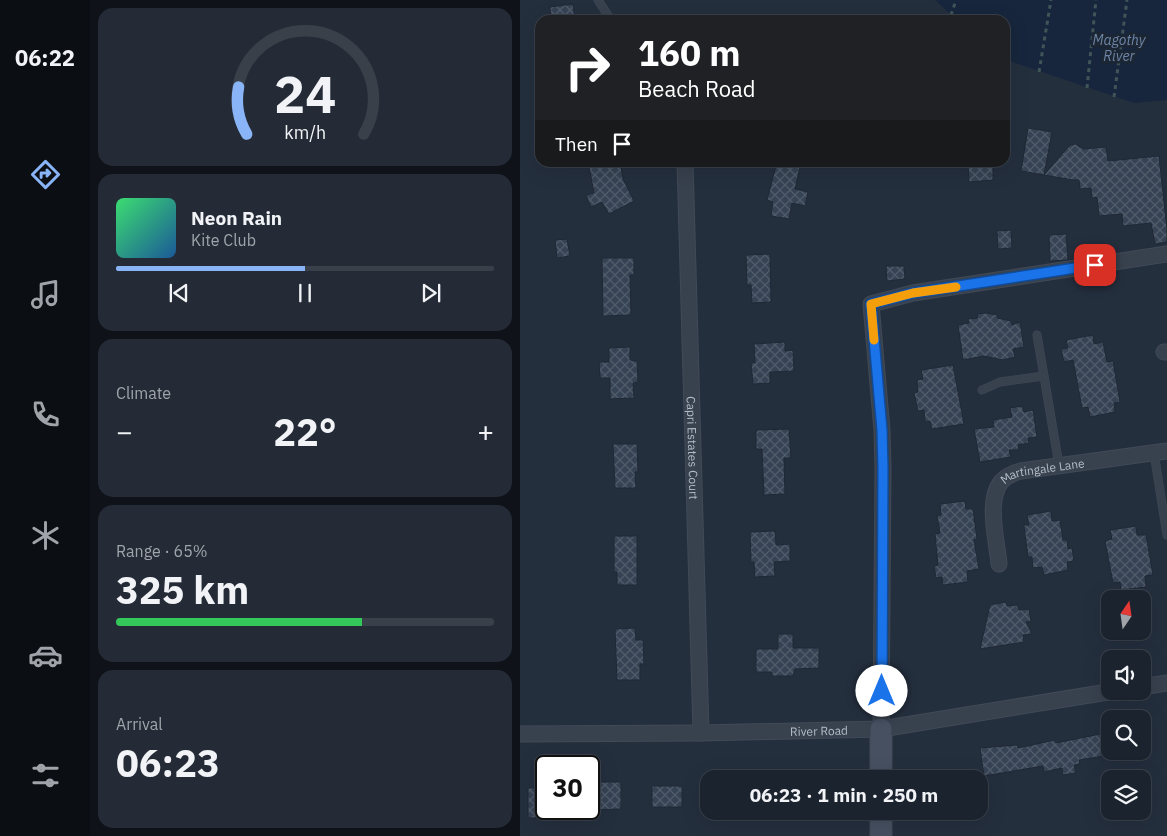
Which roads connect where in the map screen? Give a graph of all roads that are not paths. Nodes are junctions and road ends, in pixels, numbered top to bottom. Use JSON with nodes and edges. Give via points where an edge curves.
{"nodes":[{"id":1,"x":598,"y":0,"type":"edge"},
{"id":2,"x":608,"y":15,"type":"edge"},
{"id":3,"x":685,"y":167,"type":"edge"},
{"id":4,"x":1167,"y":254,"type":"edge"},
{"id":5,"x":1037,"y":335,"type":"dead end"},
{"id":6,"x":1044,"y":376,"type":"junction"},
{"id":7,"x":982,"y":390,"type":"dead end"},
{"id":8,"x":1161,"y":452,"type":"edge"},
{"id":9,"x":1059,"y":465,"type":"junction"},
{"id":10,"x":1167,"y":535,"type":"edge"},
{"id":11,"x":1000,"y":564,"type":"dead end"},
{"id":12,"x":1167,"y":683,"type":"edge"},
{"id":13,"x":1151,"y":686,"type":"edge"},
{"id":14,"x":1101,"y":693,"type":"edge"},
{"id":15,"x":881,"y":729,"type":"junction"},
{"id":16,"x":701,"y":733,"type":"junction"},
{"id":17,"x":520,"y":734,"type":"edge"},
{"id":18,"x":881,"y":770,"type":"edge"},
{"id":19,"x":881,"y":820,"type":"edge"},
{"id":20,"x":881,"y":836,"type":"edge"}],
"edges":[{"from":1,"to":2,"type":"lane"},
{"from":3,"to":16,"type":"street","name":"Capri Estates Court"},
{"from":4,"to":15,"type":"street","via":[[913,293],[871,304],[883,468]]},
{"from":5,"to":6,"type":"lane"},
{"from":6,"to":7,"type":"lane","via":[[1000,382]]},
{"from":6,"to":9,"type":"lane"},
{"from":8,"to":9,"type":"street","name":"Martingale Lane"},
{"from":8,"to":10,"type":"lane"},
{"from":9,"to":11,"type":"street","name":"Martingale Lane","via":[[1009,475],[996,490],[993,505]]},
{"from":12,"to":13,"type":"street"},
{"from":14,"to":15,"type":"street","name":"River Road"},
{"from":15,"to":16,"type":"street","name":"River Road"},
{"from":15,"to":18,"type":"street"},
{"from":16,"to":17,"type":"street","name":"River Road"},
{"from":19,"to":20,"type":"street"}]}
